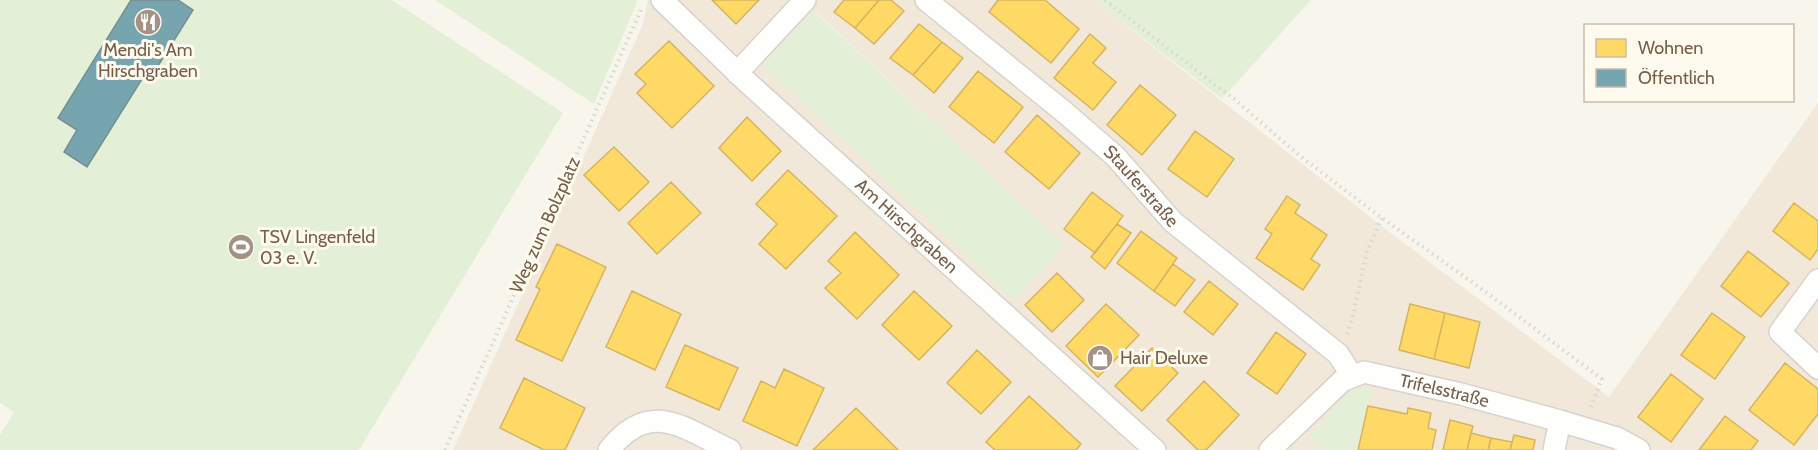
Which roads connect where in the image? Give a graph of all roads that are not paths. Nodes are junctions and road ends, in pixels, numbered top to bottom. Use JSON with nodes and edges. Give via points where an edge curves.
{"nodes":[{"id":1,"x":805,"y":0,"type":"edge"},
{"id":2,"x":926,"y":0,"type":"edge"},
{"id":3,"x":652,"y":3,"type":"edge"},
{"id":4,"x":737,"y":73,"type":"junction"},
{"id":5,"x":1818,"y":280,"type":"edge"},
{"id":6,"x":1818,"y":368,"type":"edge"},
{"id":7,"x":1352,"y":376,"type":"junction"},
{"id":8,"x":1560,"y":421,"type":"junction"},
{"id":9,"x":609,"y":450,"type":"edge"},
{"id":10,"x":730,"y":450,"type":"edge"},
{"id":11,"x":1155,"y":450,"type":"edge"},
{"id":12,"x":1270,"y":450,"type":"edge"},
{"id":13,"x":1554,"y":450,"type":"edge"},
{"id":14,"x":1639,"y":450,"type":"edge"}],
"edges":[{"from":1,"to":4,"type":"street"},
{"from":2,"to":7,"type":"street","name":"Stauferstraße","via":[[1115,156],[1173,222],[1338,354]]},
{"from":3,"to":4,"type":"street","name":"Am Hirschgraben"},
{"from":4,"to":11,"type":"street","name":"Am Hirschgraben"},
{"from":5,"to":6,"type":"street","via":[[1780,332]]},
{"from":7,"to":8,"type":"street","name":"Trifelsstraße","via":[[1364,372]]},
{"from":7,"to":12,"type":"street"},
{"from":8,"to":13,"type":"street"},
{"from":8,"to":14,"type":"street","name":"Trifelsstraße","via":[[1617,438]]},
{"from":9,"to":10,"type":"street","via":[[635,426],[651,420],[668,421]]}]}
